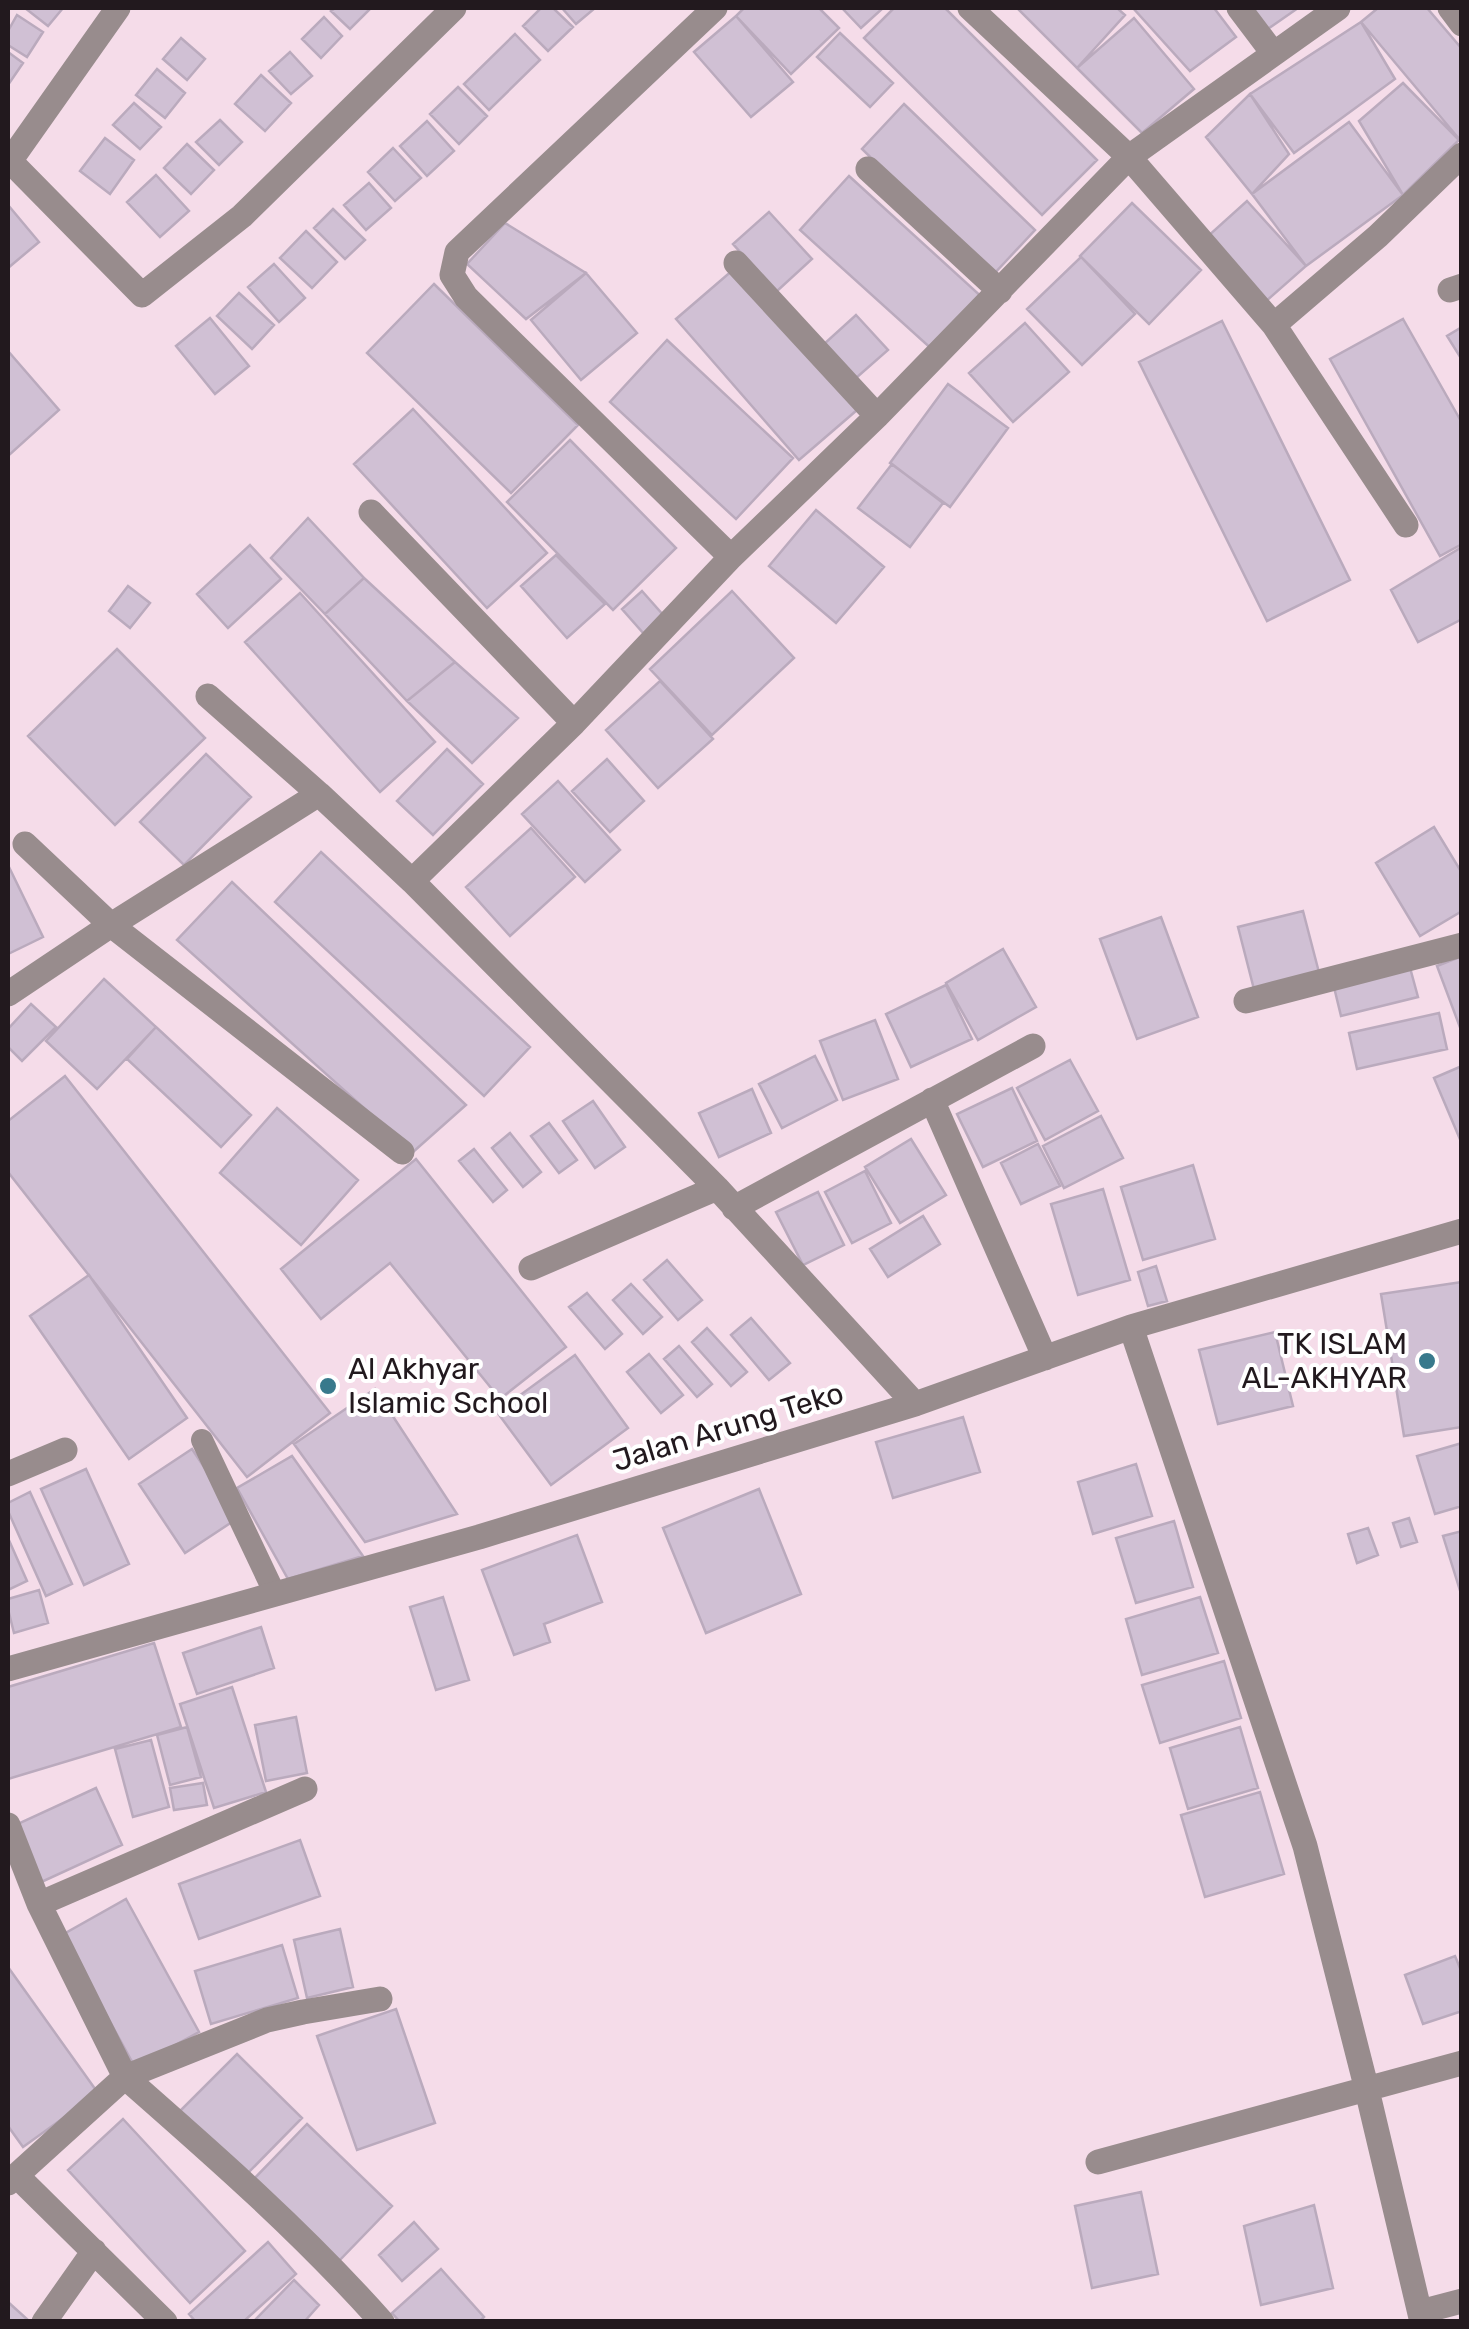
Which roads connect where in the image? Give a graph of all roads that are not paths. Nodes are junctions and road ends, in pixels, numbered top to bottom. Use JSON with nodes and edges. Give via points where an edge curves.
{"nodes":[{"id":1,"x":118,"y":8,"type":"edge"},
{"id":2,"x":454,"y":8,"type":"edge"},
{"id":3,"x":715,"y":8,"type":"edge"},
{"id":4,"x":970,"y":8,"type":"edge"},
{"id":5,"x":1239,"y":8,"type":"edge"},
{"id":6,"x":1338,"y":8,"type":"edge"},
{"id":7,"x":1450,"y":8,"type":"edge"},
{"id":8,"x":1462,"y":24,"type":"edge"},
{"id":9,"x":1273,"y":54,"type":"junction"},
{"id":10,"x":1462,"y":155,"type":"edge"},
{"id":11,"x":1129,"y":157,"type":"junction"},
{"id":12,"x":868,"y":169,"type":"dead end"},
{"id":13,"x":736,"y":264,"type":"dead end"},
{"id":14,"x":1000,"y":291,"type":"junction"},
{"id":15,"x":1274,"y":325,"type":"junction"},
{"id":16,"x":877,"y":416,"type":"junction"},
{"id":17,"x":372,"y":512,"type":"dead end"},
{"id":18,"x":1406,"y":525,"type":"dead end"},
{"id":19,"x":731,"y":558,"type":"junction"},
{"id":20,"x":208,"y":696,"type":"dead end"},
{"id":21,"x":574,"y":724,"type":"junction"},
{"id":22,"x":318,"y":794,"type":"junction"},
{"id":23,"x":25,"y":844,"type":"dead end"},
{"id":24,"x":412,"y":881,"type":"junction"},
{"id":25,"x":110,"y":925,"type":"junction"},
{"id":26,"x":1462,"y":945,"type":"edge"},
{"id":27,"x":8,"y":994,"type":"edge"},
{"id":28,"x":1246,"y":1001,"type":"dead end"},
{"id":29,"x":1033,"y":1046,"type":"dead end"},
{"id":30,"x":932,"y":1100,"type":"junction"},
{"id":31,"x":402,"y":1152,"type":"dead end"},
{"id":32,"x":726,"y":1198,"type":"junction"},
{"id":33,"x":1462,"y":1231,"type":"edge"},
{"id":34,"x":531,"y":1268,"type":"dead end"},
{"id":35,"x":1131,"y":1327,"type":"junction"},
{"id":36,"x":1045,"y":1358,"type":"junction"},
{"id":37,"x":915,"y":1404,"type":"junction"},
{"id":38,"x":202,"y":1440,"type":"dead end"},
{"id":39,"x":65,"y":1450,"type":"dead end"},
{"id":40,"x":8,"y":1474,"type":"edge"},
{"id":41,"x":275,"y":1594,"type":"junction"},
{"id":42,"x":8,"y":1669,"type":"edge"},
{"id":43,"x":305,"y":1788,"type":"dead end"},
{"id":44,"x":8,"y":1824,"type":"edge"},
{"id":45,"x":39,"y":1904,"type":"junction"},
{"id":46,"x":380,"y":1999,"type":"dead end"},
{"id":47,"x":1462,"y":2063,"type":"edge"},
{"id":48,"x":125,"y":2077,"type":"junction"},
{"id":49,"x":1367,"y":2090,"type":"junction"},
{"id":50,"x":1098,"y":2162,"type":"dead end"},
{"id":51,"x":12,"y":2180,"type":"edge"},
{"id":52,"x":94,"y":2250,"type":"junction"},
{"id":53,"x":1462,"y":2301,"type":"edge"},
{"id":54,"x":1421,"y":2317,"type":"edge"},
{"id":55,"x":44,"y":2322,"type":"edge"},
{"id":56,"x":165,"y":2322,"type":"edge"},
{"id":57,"x":382,"y":2322,"type":"edge"}],
"edges":[{"from":1,"to":2,"type":"street","via":[[10,161],[142,295],[242,216]]},
{"from":3,"to":19,"type":"street","via":[[457,252],[452,275],[466,297]]},
{"from":4,"to":11,"type":"street"},
{"from":5,"to":9,"type":"street"},
{"from":6,"to":9,"type":"street"},
{"from":7,"to":8,"type":"street"},
{"from":9,"to":11,"type":"street"},
{"from":10,"to":15,"type":"street"},
{"from":11,"to":14,"type":"street"},
{"from":11,"to":15,"type":"street"},
{"from":12,"to":14,"type":"street"},
{"from":13,"to":16,"type":"street"},
{"from":14,"to":16,"type":"street"},
{"from":15,"to":18,"type":"street"},
{"from":16,"to":19,"type":"street"},
{"from":17,"to":21,"type":"street"},
{"from":19,"to":21,"type":"street"},
{"from":20,"to":22,"type":"street"},
{"from":21,"to":24,"type":"street"},
{"from":22,"to":24,"type":"street"},
{"from":22,"to":25,"type":"street"},
{"from":23,"to":25,"type":"street"},
{"from":24,"to":32,"type":"street"},
{"from":25,"to":27,"type":"street"},
{"from":25,"to":31,"type":"street"},
{"from":26,"to":28,"type":"street"},
{"from":29,"to":30,"type":"street"},
{"from":30,"to":32,"type":"street"},
{"from":30,"to":36,"type":"street"},
{"from":32,"to":34,"type":"street"},
{"from":32,"to":37,"type":"street"},
{"from":33,"to":35,"type":"street","name":"Jalan Arung Teko"},
{"from":35,"to":36,"type":"street","name":"Jalan Arung Teko"},
{"from":35,"to":49,"type":"street","via":[[1305,1846]]},
{"from":36,"to":37,"type":"street","name":"Jalan Arung Teko"},
{"from":37,"to":41,"type":"street","name":"Jalan Arung Teko"},
{"from":38,"to":41,"type":"lane"},
{"from":39,"to":40,"type":"street"},
{"from":41,"to":42,"type":"street","name":"Jalan Arung Teko"},
{"from":43,"to":45,"type":"street"},
{"from":44,"to":45,"type":"street"},
{"from":45,"to":48,"type":"street"},
{"from":46,"to":48,"type":"street","via":[[268,2020]]},
{"from":47,"to":49,"type":"street"},
{"from":48,"to":51,"type":"street"},
{"from":48,"to":57,"type":"street","via":[[228,2168]]},
{"from":49,"to":50,"type":"street"},
{"from":49,"to":54,"type":"street"},
{"from":51,"to":52,"type":"street"},
{"from":52,"to":55,"type":"street"},
{"from":52,"to":56,"type":"street"},
{"from":53,"to":54,"type":"street"}]}
